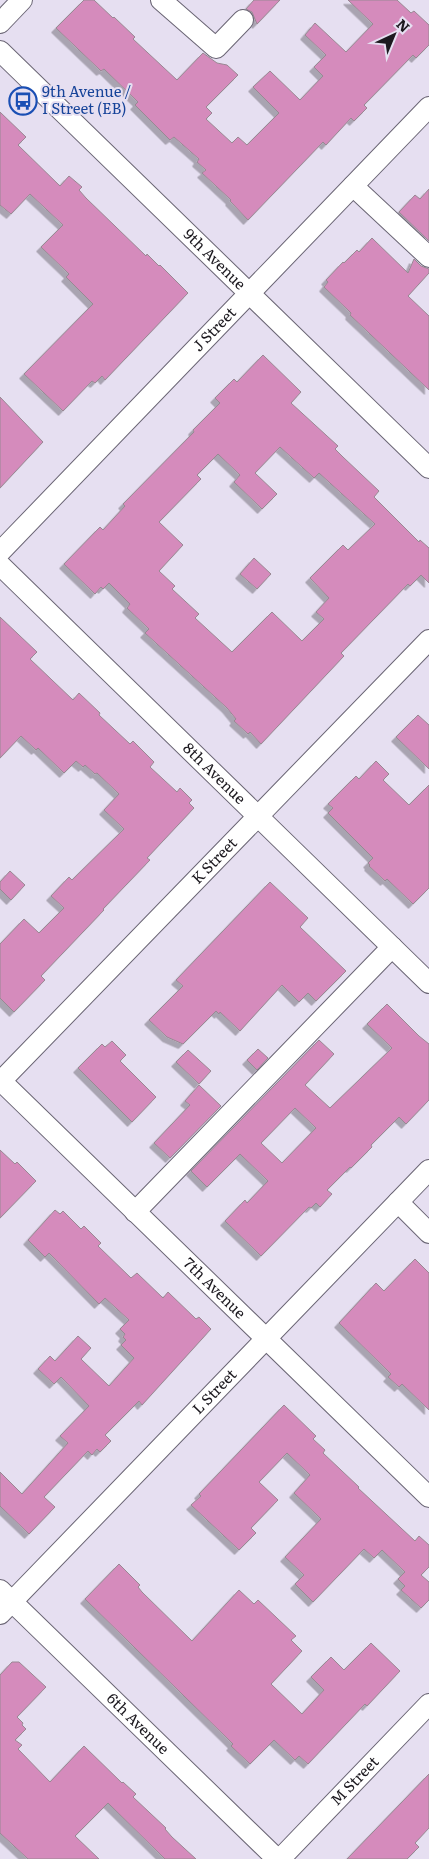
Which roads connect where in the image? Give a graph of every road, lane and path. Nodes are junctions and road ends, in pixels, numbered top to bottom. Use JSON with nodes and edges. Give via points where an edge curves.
{"nodes":[{"id":1,"x":22,"y":0,"type":"edge"},
{"id":2,"x":161,"y":0,"type":"edge"},
{"id":3,"x":242,"y":20,"type":"dead end"},
{"id":4,"x":0,"y":23,"type":"edge"},
{"id":5,"x":0,"y":51,"type":"edge"},
{"id":6,"x":429,"y":107,"type":"edge"},
{"id":7,"x":353,"y":186,"type":"junction"},
{"id":8,"x":429,"y":257,"type":"edge"},
{"id":9,"x":250,"y":293,"type":"junction"},
{"id":10,"x":429,"y":468,"type":"edge"},
{"id":11,"x":0,"y":552,"type":"edge"},
{"id":12,"x":0,"y":565,"type":"edge"},
{"id":13,"x":429,"y":640,"type":"edge"},
{"id":14,"x":258,"y":816,"type":"junction"},
{"id":15,"x":392,"y":947,"type":"junction"},
{"id":16,"x":429,"y":983,"type":"edge"},
{"id":17,"x":0,"y":1081,"type":"edge"},
{"id":18,"x":429,"y":1170,"type":"edge"},
{"id":19,"x":398,"y":1202,"type":"junction"},
{"id":20,"x":135,"y":1212,"type":"junction"},
{"id":21,"x":429,"y":1233,"type":"edge"},
{"id":22,"x":265,"y":1339,"type":"junction"},
{"id":23,"x":429,"y":1497,"type":"edge"},
{"id":24,"x":4,"y":1602,"type":"edge"},
{"id":25,"x":429,"y":1704,"type":"edge"},
{"id":26,"x":278,"y":1859,"type":"edge"}],
"edges":[{"from":1,"to":4,"type":"street"},
{"from":2,"to":3,"type":"street","via":[[216,48]]},
{"from":5,"to":9,"type":"street","name":"9th Avenue"},
{"from":6,"to":7,"type":"street","name":"J Street"},
{"from":7,"to":8,"type":"street"},
{"from":7,"to":9,"type":"street","name":"J Street"},
{"from":9,"to":10,"type":"street","name":"9th Avenue"},
{"from":9,"to":11,"type":"street","name":"J Street"},
{"from":12,"to":14,"type":"street","name":"8th Avenue"},
{"from":13,"to":14,"type":"street","name":"K Street"},
{"from":14,"to":15,"type":"street","name":"8th Avenue"},
{"from":14,"to":17,"type":"street","name":"K Street"},
{"from":15,"to":16,"type":"street","name":"8th Avenue"},
{"from":15,"to":20,"type":"street"},
{"from":17,"to":20,"type":"street","name":"7th Avenue"},
{"from":18,"to":19,"type":"street","name":"L Street"},
{"from":19,"to":21,"type":"street"},
{"from":19,"to":22,"type":"street","name":"L Street"},
{"from":20,"to":22,"type":"street","name":"7th Avenue"},
{"from":22,"to":23,"type":"street","name":"7th Avenue"},
{"from":22,"to":24,"type":"street","name":"L Street"},
{"from":24,"to":26,"type":"street","name":"6th Avenue"},
{"from":25,"to":26,"type":"street","name":"M Street"}]}
